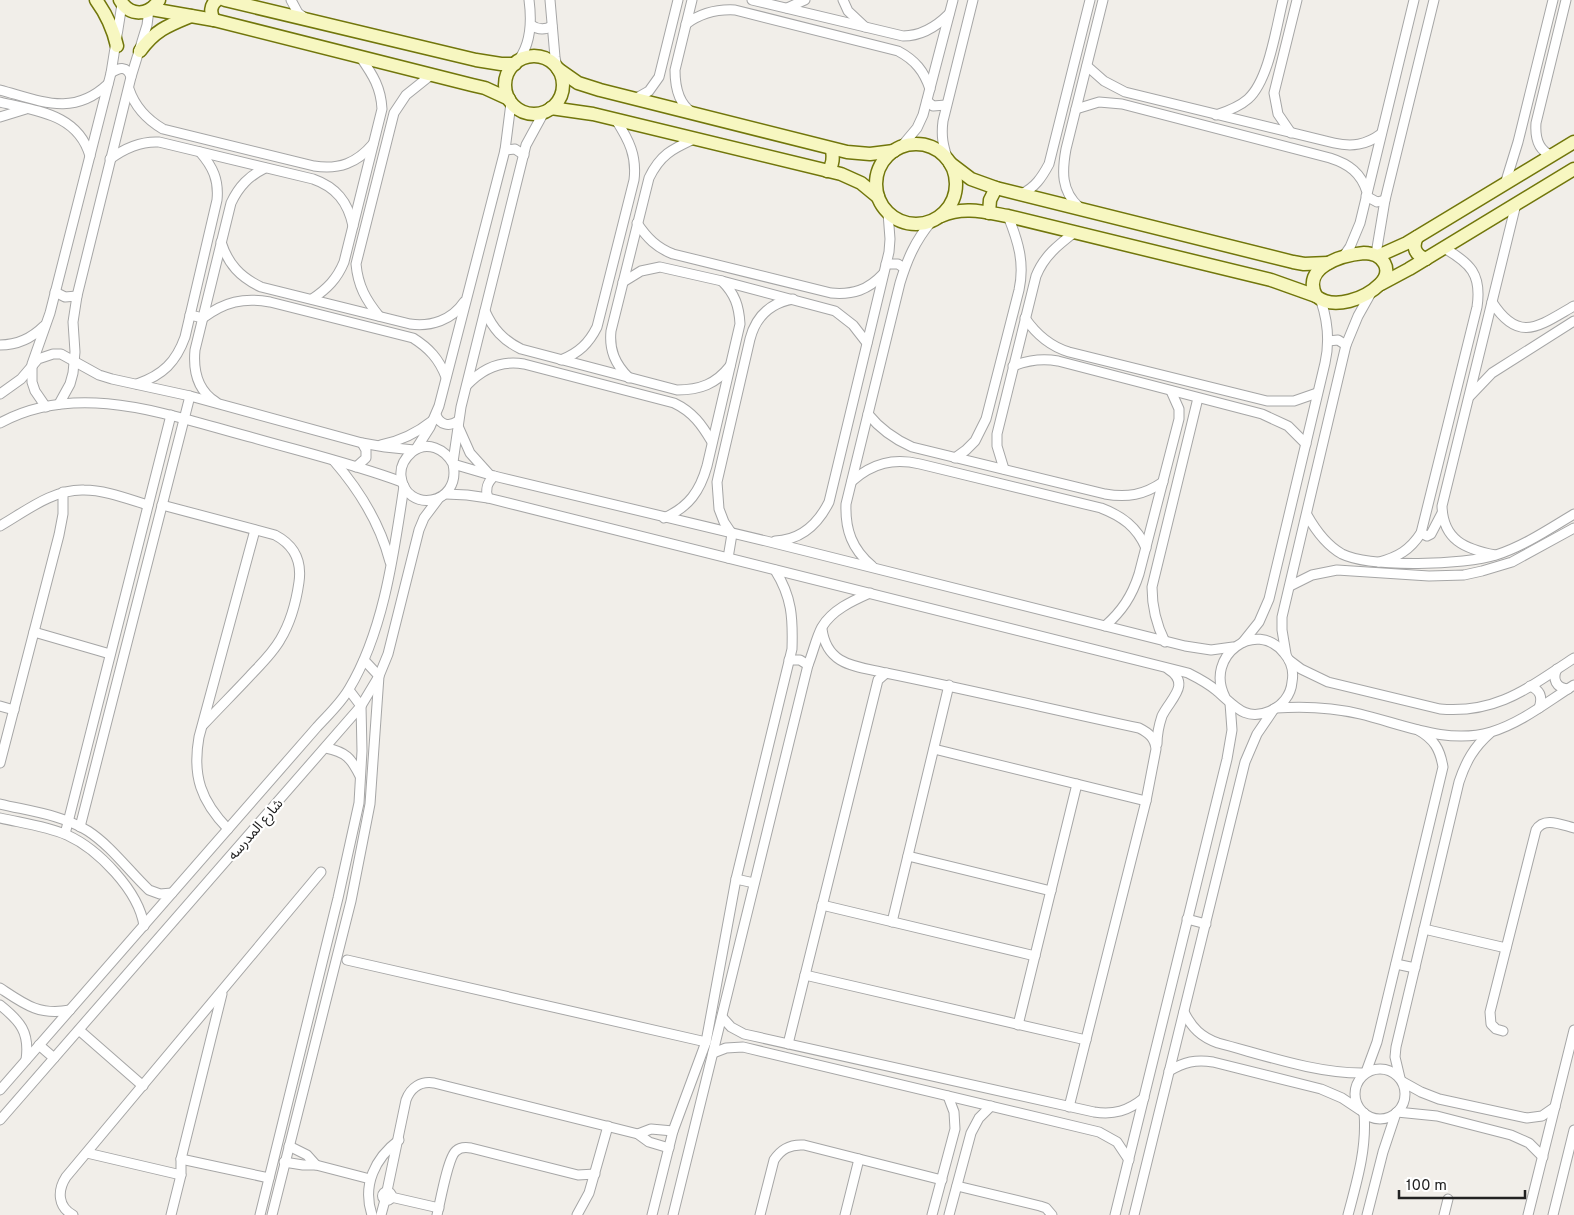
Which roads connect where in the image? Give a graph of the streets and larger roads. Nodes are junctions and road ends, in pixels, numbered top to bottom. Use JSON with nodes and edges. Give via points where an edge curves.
{"nodes":[{"id":1,"x":96,"y":0,"type":"edge"},
{"id":2,"x":217,"y":0,"type":"edge"},
{"id":3,"x":233,"y":0,"type":"edge"},
{"id":4,"x":291,"y":0,"type":"edge"},
{"id":5,"x":529,"y":0,"type":"edge"},
{"id":6,"x":550,"y":0,"type":"edge"},
{"id":7,"x":678,"y":0,"type":"edge"},
{"id":8,"x":692,"y":0,"type":"edge"},
{"id":9,"x":735,"y":0,"type":"edge"},
{"id":10,"x":752,"y":0,"type":"edge"},
{"id":11,"x":805,"y":0,"type":"edge"},
{"id":12,"x":843,"y":0,"type":"edge"},
{"id":13,"x":953,"y":0,"type":"edge"},
{"id":14,"x":973,"y":0,"type":"edge"},
{"id":15,"x":1090,"y":0,"type":"edge"},
{"id":16,"x":1103,"y":0,"type":"edge"},
{"id":17,"x":1283,"y":0,"type":"edge"},
{"id":18,"x":1297,"y":0,"type":"edge"},
{"id":19,"x":1414,"y":0,"type":"edge"},
{"id":20,"x":1434,"y":0,"type":"edge"},
{"id":21,"x":1553,"y":0,"type":"edge"},
{"id":22,"x":1566,"y":0,"type":"edge"},
{"id":23,"x":120,"y":1,"type":"edge"},
{"id":24,"x":153,"y":6,"type":"edge"},
{"id":25,"x":785,"y":8,"type":"junction"},
{"id":26,"x":735,"y":10,"type":"junction"},
{"id":27,"x":949,"y":14,"type":"junction"},
{"id":28,"x":191,"y":16,"type":"junction"},
{"id":29,"x":305,"y":18,"type":"junction"},
{"id":30,"x":214,"y":20,"type":"junction"},
{"id":31,"x":686,"y":24,"type":"junction"},
{"id":32,"x":530,"y":25,"type":"junction"},
{"id":33,"x":552,"y":26,"type":"junction"},
{"id":34,"x":867,"y":28,"type":"junction"},
{"id":35,"x":893,"y":34,"type":"junction"},
{"id":36,"x":117,"y":46,"type":"junction"},
{"id":37,"x":889,"y":49,"type":"junction"},
{"id":38,"x":140,"y":51,"type":"junction"},
{"id":39,"x":361,"y":58,"type":"junction"},
{"id":40,"x":515,"y":63,"type":"junction"},
{"id":41,"x":1087,"y":66,"type":"junction"},
{"id":42,"x":662,"y":67,"type":"junction"},
{"id":43,"x":558,"y":69,"type":"junction"},
{"id":44,"x":675,"y":70,"type":"junction"},
{"id":45,"x":112,"y":73,"type":"junction"},
{"id":46,"x":431,"y":75,"type":"junction"},
{"id":47,"x":131,"y":77,"type":"junction"},
{"id":48,"x":1262,"y":78,"type":"junction"},
{"id":49,"x":1276,"y":83,"type":"junction"},
{"id":50,"x":108,"y":84,"type":"junction"},
{"id":51,"x":128,"y":88,"type":"junction"},
{"id":52,"x":930,"y":89,"type":"junction"},
{"id":53,"x":0,"y":90,"type":"edge"},
{"id":54,"x":1125,"y":92,"type":"junction"},
{"id":55,"x":634,"y":99,"type":"junction"},
{"id":56,"x":510,"y":101,"type":"junction"},
{"id":57,"x":927,"y":101,"type":"junction"},
{"id":58,"x":0,"y":102,"type":"edge"},
{"id":59,"x":54,"y":104,"type":"junction"},
{"id":60,"x":1122,"y":104,"type":"junction"},
{"id":61,"x":946,"y":106,"type":"junction"},
{"id":62,"x":28,"y":108,"type":"junction"},
{"id":63,"x":1076,"y":109,"type":"junction"},
{"id":64,"x":382,"y":110,"type":"junction"},
{"id":65,"x":547,"y":110,"type":"junction"},
{"id":66,"x":394,"y":113,"type":"junction"},
{"id":67,"x":52,"y":115,"type":"junction"},
{"id":68,"x":698,"y":115,"type":"junction"},
{"id":69,"x":1216,"y":115,"type":"junction"},
{"id":70,"x":0,"y":117,"type":"edge"},
{"id":71,"x":616,"y":120,"type":"junction"},
{"id":72,"x":1521,"y":127,"type":"junction"},
{"id":73,"x":162,"y":129,"type":"junction"},
{"id":74,"x":1536,"y":130,"type":"junction"},
{"id":75,"x":1291,"y":133,"type":"junction"},
{"id":76,"x":1381,"y":134,"type":"junction"},
{"id":77,"x":694,"y":139,"type":"junction"},
{"id":78,"x":159,"y":142,"type":"junction"},
{"id":79,"x":1574,"y":142,"type":"edge"},
{"id":80,"x":1334,"y":143,"type":"junction"},
{"id":81,"x":373,"y":144,"type":"junction"},
{"id":82,"x":832,"y":149,"type":"junction"},
{"id":83,"x":897,"y":149,"type":"junction"},
{"id":84,"x":505,"y":150,"type":"junction"},
{"id":85,"x":200,"y":152,"type":"junction"},
{"id":86,"x":1052,"y":153,"type":"junction"},
{"id":87,"x":1551,"y":155,"type":"junction"},
{"id":88,"x":90,"y":156,"type":"junction"},
{"id":89,"x":524,"y":156,"type":"junction"},
{"id":90,"x":1065,"y":156,"type":"junction"},
{"id":91,"x":1330,"y":158,"type":"junction"},
{"id":92,"x":110,"y":159,"type":"junction"},
{"id":93,"x":949,"y":161,"type":"junction"},
{"id":94,"x":265,"y":168,"type":"junction"},
{"id":95,"x":328,"y":168,"type":"junction"},
{"id":96,"x":1574,"y":169,"type":"edge"},
{"id":97,"x":827,"y":171,"type":"junction"},
{"id":98,"x":635,"y":173,"type":"junction"},
{"id":99,"x":649,"y":178,"type":"junction"},
{"id":100,"x":325,"y":183,"type":"junction"},
{"id":101,"x":1505,"y":184,"type":"junction"},
{"id":102,"x":996,"y":188,"type":"junction"},
{"id":103,"x":1021,"y":194,"type":"junction"},
{"id":104,"x":1367,"y":194,"type":"junction"},
{"id":105,"x":878,"y":197,"type":"junction"},
{"id":106,"x":217,"y":200,"type":"junction"},
{"id":107,"x":1385,"y":200,"type":"junction"},
{"id":108,"x":231,"y":203,"type":"junction"},
{"id":109,"x":1516,"y":204,"type":"junction"},
{"id":110,"x":1081,"y":209,"type":"junction"},
{"id":111,"x":990,"y":212,"type":"junction"},
{"id":112,"x":888,"y":213,"type":"junction"},
{"id":113,"x":1008,"y":216,"type":"junction"},
{"id":114,"x":936,"y":219,"type":"junction"},
{"id":115,"x":637,"y":223,"type":"junction"},
{"id":116,"x":353,"y":226,"type":"junction"},
{"id":117,"x":1075,"y":232,"type":"junction"},
{"id":118,"x":1417,"y":237,"type":"junction"},
{"id":119,"x":221,"y":242,"type":"junction"},
{"id":120,"x":1444,"y":248,"type":"junction"},
{"id":121,"x":664,"y":250,"type":"junction"},
{"id":122,"x":1377,"y":255,"type":"junction"},
{"id":123,"x":1343,"y":257,"type":"junction"},
{"id":124,"x":1277,"y":259,"type":"junction"},
{"id":125,"x":1426,"y":259,"type":"junction"},
{"id":126,"x":344,"y":262,"type":"junction"},
{"id":127,"x":1328,"y":263,"type":"junction"},
{"id":128,"x":356,"y":264,"type":"junction"},
{"id":129,"x":886,"y":264,"type":"junction"},
{"id":130,"x":660,"y":267,"type":"junction"},
{"id":131,"x":904,"y":268,"type":"junction"},
{"id":132,"x":1022,"y":272,"type":"junction"},
{"id":133,"x":884,"y":274,"type":"junction"},
{"id":134,"x":1036,"y":276,"type":"junction"},
{"id":135,"x":1271,"y":280,"type":"junction"},
{"id":136,"x":722,"y":281,"type":"junction"},
{"id":137,"x":623,"y":282,"type":"junction"},
{"id":138,"x":1377,"y":286,"type":"junction"},
{"id":139,"x":260,"y":287,"type":"junction"},
{"id":140,"x":1479,"y":290,"type":"junction"},
{"id":141,"x":55,"y":292,"type":"junction"},
{"id":142,"x":831,"y":293,"type":"junction"},
{"id":143,"x":77,"y":296,"type":"junction"},
{"id":144,"x":466,"y":297,"type":"junction"},
{"id":145,"x":1493,"y":297,"type":"junction"},
{"id":146,"x":1319,"y":298,"type":"junction"},
{"id":147,"x":256,"y":299,"type":"junction"},
{"id":148,"x":312,"y":299,"type":"junction"},
{"id":149,"x":793,"y":299,"type":"junction"},
{"id":150,"x":1574,"y":306,"type":"edge"},
{"id":151,"x":827,"y":308,"type":"junction"},
{"id":152,"x":485,"y":311,"type":"junction"},
{"id":153,"x":190,"y":315,"type":"junction"},
{"id":154,"x":380,"y":316,"type":"junction"},
{"id":155,"x":203,"y":318,"type":"junction"},
{"id":156,"x":1025,"y":318,"type":"junction"},
{"id":157,"x":1574,"y":321,"type":"edge"},
{"id":158,"x":46,"y":324,"type":"junction"},
{"id":159,"x":417,"y":325,"type":"junction"},
{"id":160,"x":597,"y":327,"type":"junction"},
{"id":161,"x":611,"y":331,"type":"junction"},
{"id":162,"x":738,"y":336,"type":"junction"},
{"id":163,"x":413,"y":338,"type":"junction"},
{"id":164,"x":750,"y":339,"type":"junction"},
{"id":165,"x":1328,"y":342,"type":"junction"},
{"id":166,"x":867,"y":343,"type":"junction"},
{"id":167,"x":0,"y":345,"type":"edge"},
{"id":168,"x":1346,"y":345,"type":"junction"},
{"id":169,"x":521,"y":349,"type":"junction"},
{"id":170,"x":1061,"y":350,"type":"junction"},
{"id":171,"x":561,"y":360,"type":"junction"},
{"id":172,"x":75,"y":361,"type":"junction"},
{"id":173,"x":1058,"y":361,"type":"junction"},
{"id":174,"x":517,"y":363,"type":"junction"},
{"id":175,"x":32,"y":364,"type":"junction"},
{"id":176,"x":730,"y":366,"type":"junction"},
{"id":177,"x":1013,"y":366,"type":"junction"},
{"id":178,"x":446,"y":377,"type":"junction"},
{"id":179,"x":629,"y":378,"type":"junction"},
{"id":180,"x":137,"y":384,"type":"junction"},
{"id":181,"x":466,"y":387,"type":"junction"},
{"id":182,"x":677,"y":390,"type":"junction"},
{"id":183,"x":1171,"y":391,"type":"junction"},
{"id":184,"x":0,"y":394,"type":"edge"},
{"id":185,"x":1318,"y":394,"type":"junction"},
{"id":186,"x":190,"y":396,"type":"junction"},
{"id":187,"x":1198,"y":398,"type":"junction"},
{"id":188,"x":1468,"y":398,"type":"junction"},
{"id":189,"x":1267,"y":401,"type":"junction"},
{"id":190,"x":674,"y":403,"type":"junction"},
{"id":191,"x":59,"y":404,"type":"junction"},
{"id":192,"x":220,"y":405,"type":"junction"},
{"id":193,"x":46,"y":407,"type":"junction"},
{"id":194,"x":868,"y":414,"type":"junction"},
{"id":195,"x":1262,"y":414,"type":"junction"},
{"id":196,"x":170,"y":416,"type":"junction"},
{"id":197,"x":435,"y":417,"type":"junction"},
{"id":198,"x":184,"y":419,"type":"junction"},
{"id":199,"x":986,"y":419,"type":"junction"},
{"id":200,"x":999,"y":422,"type":"junction"},
{"id":201,"x":0,"y":423,"type":"edge"},
{"id":202,"x":458,"y":423,"type":"junction"},
{"id":203,"x":712,"y":442,"type":"junction"},
{"id":204,"x":362,"y":443,"type":"junction"},
{"id":205,"x":1306,"y":444,"type":"junction"},
{"id":206,"x":377,"y":446,"type":"junction"},
{"id":207,"x":912,"y":447,"type":"junction"},
{"id":208,"x":415,"y":450,"type":"junction"},
{"id":209,"x":956,"y":458,"type":"junction"},
{"id":210,"x":334,"y":461,"type":"junction"},
{"id":211,"x":908,"y":462,"type":"junction"},
{"id":212,"x":453,"y":463,"type":"junction"},
{"id":213,"x":707,"y":466,"type":"junction"},
{"id":214,"x":356,"y":467,"type":"junction"},
{"id":215,"x":719,"y":468,"type":"junction"},
{"id":216,"x":1004,"y":470,"type":"junction"},
{"id":217,"x":492,"y":476,"type":"junction"},
{"id":218,"x":852,"y":481,"type":"junction"},
{"id":219,"x":1163,"y":482,"type":"junction"},
{"id":220,"x":403,"y":484,"type":"junction"},
{"id":221,"x":63,"y":492,"type":"junction"},
{"id":222,"x":1105,"y":494,"type":"junction"},
{"id":223,"x":442,"y":496,"type":"junction"},
{"id":224,"x":488,"y":498,"type":"junction"},
{"id":225,"x":829,"y":502,"type":"junction"},
{"id":226,"x":846,"y":504,"type":"junction"},
{"id":227,"x":148,"y":505,"type":"junction"},
{"id":228,"x":162,"y":505,"type":"junction"},
{"id":229,"x":1101,"y":508,"type":"junction"},
{"id":230,"x":1442,"y":513,"type":"junction"},
{"id":231,"x":1574,"y":514,"type":"edge"},
{"id":232,"x":1306,"y":515,"type":"junction"},
{"id":233,"x":664,"y":518,"type":"junction"},
{"id":234,"x":0,"y":526,"type":"edge"},
{"id":235,"x":1574,"y":528,"type":"edge"},
{"id":236,"x":255,"y":530,"type":"junction"},
{"id":237,"x":1421,"y":533,"type":"junction"},
{"id":238,"x":732,"y":534,"type":"junction"},
{"id":239,"x":766,"y":542,"type":"junction"},
{"id":240,"x":1146,"y":548,"type":"junction"},
{"id":241,"x":1495,"y":555,"type":"junction"},
{"id":242,"x":728,"y":558,"type":"junction"},
{"id":243,"x":1144,"y":558,"type":"junction"},
{"id":244,"x":1352,"y":558,"type":"junction"},
{"id":245,"x":1157,"y":562,"type":"junction"},
{"id":246,"x":1379,"y":562,"type":"junction"},
{"id":247,"x":390,"y":565,"type":"junction"},
{"id":248,"x":874,"y":568,"type":"junction"},
{"id":249,"x":775,"y":570,"type":"junction"},
{"id":250,"x":1349,"y":570,"type":"junction"},
{"id":251,"x":1272,"y":586,"type":"junction"},
{"id":252,"x":1290,"y":588,"type":"junction"},
{"id":253,"x":870,"y":593,"type":"junction"},
{"id":254,"x":1106,"y":626,"type":"junction"},
{"id":255,"x":822,"y":628,"type":"junction"},
{"id":256,"x":34,"y":632,"type":"junction"},
{"id":257,"x":1165,"y":642,"type":"junction"},
{"id":258,"x":1240,"y":644,"type":"junction"},
{"id":259,"x":110,"y":654,"type":"junction"},
{"id":260,"x":1288,"y":658,"type":"junction"},
{"id":261,"x":1574,"y":658,"type":"edge"},
{"id":262,"x":364,"y":660,"type":"junction"},
{"id":263,"x":790,"y":660,"type":"junction"},
{"id":264,"x":808,"y":665,"type":"junction"},
{"id":265,"x":1166,"y":668,"type":"junction"},
{"id":266,"x":1557,"y":669,"type":"junction"},
{"id":267,"x":886,"y":673,"type":"junction"},
{"id":268,"x":379,"y":676,"type":"junction"},
{"id":269,"x":949,"y":685,"type":"junction"},
{"id":270,"x":1530,"y":686,"type":"junction"},
{"id":271,"x":1571,"y":687,"type":"edge"},
{"id":272,"x":348,"y":690,"type":"junction"},
{"id":273,"x":1227,"y":700,"type":"junction"},
{"id":274,"x":0,"y":706,"type":"edge"},
{"id":275,"x":361,"y":706,"type":"junction"},
{"id":276,"x":1539,"y":708,"type":"junction"},
{"id":277,"x":1275,"y":709,"type":"junction"},
{"id":278,"x":14,"y":710,"type":"junction"},
{"id":279,"x":203,"y":725,"type":"junction"},
{"id":280,"x":1418,"y":730,"type":"junction"},
{"id":281,"x":1490,"y":733,"type":"junction"},
{"id":282,"x":326,"y":748,"type":"junction"},
{"id":283,"x":934,"y":749,"type":"junction"},
{"id":284,"x":1156,"y":749,"type":"junction"},
{"id":285,"x":0,"y":763,"type":"edge"},
{"id":286,"x":361,"y":777,"type":"junction"},
{"id":287,"x":1077,"y":784,"type":"junction"},
{"id":288,"x":1146,"y":801,"type":"junction"},
{"id":289,"x":0,"y":804,"type":"edge"},
{"id":290,"x":0,"y":818,"type":"edge"},
{"id":291,"x":68,"y":821,"type":"junction"},
{"id":292,"x":80,"y":826,"type":"junction"},
{"id":293,"x":1574,"y":828,"type":"edge"},
{"id":294,"x":228,"y":829,"type":"junction"},
{"id":295,"x":65,"y":834,"type":"junction"},
{"id":296,"x":908,"y":856,"type":"junction"},
{"id":297,"x":322,"y":872,"type":"dead end"},
{"id":298,"x":736,"y":879,"type":"junction"},
{"id":299,"x":754,"y":884,"type":"junction"},
{"id":300,"x":1051,"y":891,"type":"junction"},
{"id":301,"x":172,"y":893,"type":"junction"},
{"id":302,"x":822,"y":905,"type":"junction"},
{"id":303,"x":1188,"y":919,"type":"junction"},
{"id":304,"x":892,"y":922,"type":"junction"},
{"id":305,"x":1206,"y":924,"type":"junction"},
{"id":306,"x":144,"y":926,"type":"junction"},
{"id":307,"x":1424,"y":928,"type":"junction"},
{"id":308,"x":1506,"y":948,"type":"junction"},
{"id":309,"x":1034,"y":956,"type":"junction"},
{"id":310,"x":347,"y":960,"type":"dead end"},
{"id":311,"x":322,"y":962,"type":"junction"},
{"id":312,"x":1396,"y":964,"type":"junction"},
{"id":313,"x":335,"y":965,"type":"junction"},
{"id":314,"x":1415,"y":968,"type":"junction"},
{"id":315,"x":805,"y":975,"type":"junction"},
{"id":316,"x":0,"y":988,"type":"edge"},
{"id":317,"x":223,"y":991,"type":"junction"},
{"id":318,"x":0,"y":1005,"type":"edge"},
{"id":319,"x":70,"y":1010,"type":"junction"},
{"id":320,"x":1184,"y":1012,"type":"junction"},
{"id":321,"x":722,"y":1017,"type":"junction"},
{"id":322,"x":1018,"y":1025,"type":"junction"},
{"id":323,"x":79,"y":1030,"type":"junction"},
{"id":324,"x":1574,"y":1030,"type":"edge"},
{"id":325,"x":1503,"y":1031,"type":"dead end"},
{"id":326,"x":744,"y":1034,"type":"junction"},
{"id":327,"x":1086,"y":1040,"type":"junction"},
{"id":328,"x":706,"y":1042,"type":"junction"},
{"id":329,"x":788,"y":1044,"type":"junction"},
{"id":330,"x":39,"y":1045,"type":"junction"},
{"id":331,"x":740,"y":1047,"type":"junction"},
{"id":332,"x":712,"y":1053,"type":"junction"},
{"id":333,"x":54,"y":1058,"type":"junction"},
{"id":334,"x":26,"y":1060,"type":"junction"},
{"id":335,"x":1170,"y":1070,"type":"junction"},
{"id":336,"x":910,"y":1071,"type":"junction"},
{"id":337,"x":1366,"y":1073,"type":"junction"},
{"id":338,"x":1402,"y":1080,"type":"junction"},
{"id":339,"x":143,"y":1086,"type":"junction"},
{"id":340,"x":906,"y":1086,"type":"junction"},
{"id":341,"x":0,"y":1090,"type":"edge"},
{"id":342,"x":948,"y":1096,"type":"junction"},
{"id":343,"x":1144,"y":1098,"type":"junction"},
{"id":344,"x":991,"y":1106,"type":"junction"},
{"id":345,"x":1069,"y":1107,"type":"junction"},
{"id":346,"x":1555,"y":1107,"type":"junction"},
{"id":347,"x":1362,"y":1111,"type":"junction"},
{"id":348,"x":1094,"y":1112,"type":"junction"},
{"id":349,"x":1397,"y":1113,"type":"junction"},
{"id":350,"x":0,"y":1120,"type":"edge"},
{"id":351,"x":608,"y":1126,"type":"junction"},
{"id":352,"x":1088,"y":1129,"type":"junction"},
{"id":353,"x":955,"y":1130,"type":"junction"},
{"id":354,"x":1574,"y":1130,"type":"edge"},
{"id":355,"x":673,"y":1131,"type":"junction"},
{"id":356,"x":971,"y":1133,"type":"junction"},
{"id":357,"x":638,"y":1134,"type":"junction"},
{"id":358,"x":399,"y":1140,"type":"junction"},
{"id":359,"x":289,"y":1146,"type":"junction"},
{"id":360,"x":669,"y":1148,"type":"junction"},
{"id":361,"x":87,"y":1153,"type":"junction"},
{"id":362,"x":1543,"y":1157,"type":"junction"},
{"id":363,"x":181,"y":1159,"type":"junction"},
{"id":364,"x":859,"y":1159,"type":"junction"},
{"id":365,"x":1128,"y":1160,"type":"junction"},
{"id":366,"x":284,"y":1162,"type":"junction"},
{"id":367,"x":316,"y":1165,"type":"junction"},
{"id":368,"x":1570,"y":1165,"type":"edge"},
{"id":369,"x":181,"y":1174,"type":"junction"},
{"id":370,"x":595,"y":1174,"type":"junction"},
{"id":371,"x":578,"y":1176,"type":"junction"},
{"id":372,"x":270,"y":1178,"type":"junction"},
{"id":373,"x":370,"y":1180,"type":"junction"},
{"id":374,"x":942,"y":1180,"type":"junction"},
{"id":375,"x":592,"y":1186,"type":"junction"},
{"id":376,"x":957,"y":1186,"type":"junction"},
{"id":377,"x":368,"y":1191,"type":"junction"},
{"id":378,"x":386,"y":1196,"type":"junction"},
{"id":379,"x":1352,"y":1198,"type":"junction"},
{"id":380,"x":1448,"y":1199,"type":"dead end"},
{"id":381,"x":1370,"y":1202,"type":"junction"},
{"id":382,"x":438,"y":1212,"type":"edge"},
{"id":383,"x":73,"y":1215,"type":"edge"},
{"id":384,"x":172,"y":1215,"type":"edge"},
{"id":385,"x":260,"y":1215,"type":"edge"},
{"id":386,"x":272,"y":1215,"type":"edge"},
{"id":387,"x":372,"y":1215,"type":"edge"},
{"id":388,"x":381,"y":1215,"type":"edge"},
{"id":389,"x":579,"y":1215,"type":"edge"},
{"id":390,"x":652,"y":1215,"type":"edge"},
{"id":391,"x":672,"y":1215,"type":"edge"},
{"id":392,"x":760,"y":1215,"type":"edge"},
{"id":393,"x":845,"y":1215,"type":"edge"},
{"id":394,"x":932,"y":1215,"type":"edge"},
{"id":395,"x":949,"y":1215,"type":"edge"},
{"id":396,"x":1052,"y":1215,"type":"edge"},
{"id":397,"x":1115,"y":1215,"type":"edge"},
{"id":398,"x":1134,"y":1215,"type":"edge"},
{"id":399,"x":1348,"y":1215,"type":"edge"},
{"id":400,"x":1367,"y":1215,"type":"edge"},
{"id":401,"x":1444,"y":1215,"type":"edge"},
{"id":402,"x":1528,"y":1215,"type":"edge"},
{"id":403,"x":1553,"y":1215,"type":"edge"}],
"edges":[{"from":1,"to":36,"type":"street","via":[[109,21]]},
{"from":2,"to":30,"type":"street","via":[[211,11]]},
{"from":3,"to":29,"type":"street"},
{"from":4,"to":29,"type":"street"},
{"from":5,"to":32,"type":"street"},
{"from":6,"to":33,"type":"street"},
{"from":7,"to":42,"type":"street"},
{"from":8,"to":31,"type":"street"},
{"from":9,"to":26,"type":"street"},
{"from":10,"to":25,"type":"street"},
{"from":11,"to":25,"type":"street"},
{"from":12,"to":34,"type":"street","via":[[852,16]]},
{"from":13,"to":27,"type":"street"},
{"from":14,"to":61,"type":"street"},
{"from":15,"to":86,"type":"street"},
{"from":16,"to":41,"type":"street"},
{"from":17,"to":48,"type":"street"},
{"from":18,"to":49,"type":"street"},
{"from":19,"to":76,"type":"street"},
{"from":20,"to":107,"type":"street"},
{"from":21,"to":72,"type":"street"},
{"from":22,"to":74,"type":"street"},
{"from":23,"to":24,"type":"street","via":[[134,12]]},
{"from":23,"to":36,"type":"street"},
{"from":24,"to":28,"type":"street"},
{"from":24,"to":38,"type":"street"},
{"from":25,"to":34,"type":"street"},
{"from":26,"to":31,"type":"street","via":[[714,11]]},
{"from":26,"to":37,"type":"street"},
{"from":27,"to":35,"type":"street","via":[[923,33],[912,36]]},
{"from":27,"to":52,"type":"street"},
{"from":28,"to":30,"type":"street"},
{"from":28,"to":38,"type":"street","via":[[156,32]]},
{"from":29,"to":40,"type":"street","via":[[476,60]]},
{"from":30,"to":39,"type":"street"},
{"from":31,"to":44,"type":"street"},
{"from":32,"to":33,"type":"street","via":[[544,30]]},
{"from":32,"to":40,"type":"street","via":[[526,47]]},
{"from":33,"to":43,"type":"street"},
{"from":34,"to":35,"type":"street"},
{"from":35,"to":37,"type":"street","via":[[895,43]]},
{"from":36,"to":45,"type":"street"},
{"from":37,"to":52,"type":"street","via":[[915,62]]},
{"from":38,"to":47,"type":"street"},
{"from":39,"to":46,"type":"street"},
{"from":39,"to":64,"type":"street","via":[[375,77]]},
{"from":40,"to":43,"type":"street","via":[[538,56]]},
{"from":40,"to":56,"type":"street","via":[[506,80]]},
{"from":41,"to":54,"type":"street","via":[[1104,82]]},
{"from":41,"to":63,"type":"street"},
{"from":42,"to":44,"type":"street","via":[[668,71]]},
{"from":42,"to":55,"type":"street","via":[[649,91]]},
{"from":43,"to":55,"type":"street","via":[[583,85]]},
{"from":43,"to":65,"type":"street","via":[[562,90],[560,97]]},
{"from":44,"to":68,"type":"street","via":[[682,102]]},
{"from":45,"to":47,"type":"street","via":[[123,68]]},
{"from":45,"to":50,"type":"street"},
{"from":46,"to":56,"type":"street","via":[[485,88]]},
{"from":46,"to":66,"type":"street","via":[[406,96]]},
{"from":47,"to":51,"type":"street"},
{"from":48,"to":49,"type":"street","via":[[1268,84]]},
{"from":48,"to":69,"type":"street","via":[[1249,98]]},
{"from":49,"to":75,"type":"street","via":[[1274,93],[1278,114]]},
{"from":50,"to":59,"type":"street","via":[[84,101]]},
{"from":50,"to":88,"type":"street"},
{"from":51,"to":73,"type":"street","via":[[138,108]]},
{"from":51,"to":92,"type":"street"},
{"from":52,"to":57,"type":"street"},
{"from":53,"to":59,"type":"street"},
{"from":54,"to":60,"type":"street","via":[[1121,96]]},
{"from":54,"to":69,"type":"street"},
{"from":55,"to":68,"type":"street"},
{"from":56,"to":65,"type":"street","via":[[526,113],[538,114]]},
{"from":56,"to":84,"type":"street"},
{"from":57,"to":61,"type":"street","via":[[933,106]]},
{"from":57,"to":83,"type":"street","via":[[917,128]]},
{"from":58,"to":62,"type":"street"},
{"from":59,"to":67,"type":"street","via":[[57,111]]},
{"from":60,"to":63,"type":"street","via":[[1098,102]]},
{"from":60,"to":91,"type":"street"},
{"from":61,"to":93,"type":"street","via":[[941,135]]},
{"from":62,"to":67,"type":"street"},
{"from":62,"to":70,"type":"street"},
{"from":63,"to":90,"type":"street"},
{"from":64,"to":66,"type":"street","via":[[389,106]]},
{"from":64,"to":81,"type":"street"},
{"from":65,"to":71,"type":"street","via":[[579,111]]},
{"from":65,"to":89,"type":"street","via":[[531,134]]},
{"from":66,"to":128,"type":"street"},
{"from":67,"to":88,"type":"street","via":[[81,135]]},
{"from":68,"to":82,"type":"street"},
{"from":69,"to":75,"type":"street"},
{"from":71,"to":77,"type":"street"},
{"from":71,"to":98,"type":"street","via":[[633,151]]},
{"from":72,"to":74,"type":"street","via":[[1528,134]]},
{"from":72,"to":101,"type":"street"},
{"from":73,"to":78,"type":"street","via":[[157,135]]},
{"from":73,"to":95,"type":"street"},
{"from":74,"to":87,"type":"street","via":[[1544,152]]},
{"from":75,"to":80,"type":"street"},
{"from":76,"to":80,"type":"street","via":[[1355,146]]},
{"from":76,"to":104,"type":"street"},
{"from":77,"to":97,"type":"street"},
{"from":77,"to":99,"type":"street","via":[[662,157]]},
{"from":78,"to":85,"type":"street"},
{"from":78,"to":92,"type":"street","via":[[140,144]]},
{"from":79,"to":87,"type":"street"},
{"from":80,"to":91,"type":"street","via":[[1337,150]]},
{"from":81,"to":95,"type":"street","via":[[349,164]]},
{"from":81,"to":116,"type":"street"},
{"from":82,"to":83,"type":"street","via":[[858,154]]},
{"from":82,"to":97,"type":"street","via":[[832,163]]},
{"from":83,"to":93,"type":"street","via":[[911,144],[927,146]]},
{"from":83,"to":105,"type":"street","via":[[880,166],[876,187]]},
{"from":84,"to":89,"type":"street","via":[[515,149]]},
{"from":84,"to":144,"type":"street"},
{"from":85,"to":94,"type":"street"},
{"from":85,"to":106,"type":"street","via":[[213,169]]},
{"from":86,"to":90,"type":"street","via":[[1057,160]]},
{"from":86,"to":103,"type":"street","via":[[1044,174]]},
{"from":87,"to":101,"type":"street"},
{"from":88,"to":141,"type":"street"},
{"from":89,"to":152,"type":"street"},
{"from":90,"to":110,"type":"street","via":[[1063,180],[1066,192]]},
{"from":91,"to":104,"type":"street","via":[[1351,167],[1361,178]]},
{"from":92,"to":143,"type":"street"},
{"from":93,"to":102,"type":"street","via":[[971,179]]},
{"from":93,"to":114,"type":"street","via":[[956,191],[953,201]]},
{"from":94,"to":100,"type":"street"},
{"from":94,"to":108,"type":"street","via":[[244,182]]},
{"from":95,"to":100,"type":"street","via":[[330,176]]},
{"from":96,"to":109,"type":"street"},
{"from":97,"to":105,"type":"street","via":[[862,183]]},
{"from":98,"to":99,"type":"street","via":[[643,172]]},
{"from":98,"to":160,"type":"street"},
{"from":99,"to":115,"type":"street"},
{"from":100,"to":116,"type":"street","via":[[347,205]]},
{"from":101,"to":118,"type":"street"},
{"from":102,"to":103,"type":"street"},
{"from":102,"to":111,"type":"street","via":[[990,200]]},
{"from":103,"to":110,"type":"street"},
{"from":104,"to":107,"type":"street","via":[[1373,201]]},
{"from":104,"to":123,"type":"street","via":[[1355,235]]},
{"from":105,"to":112,"type":"street"},
{"from":106,"to":108,"type":"street","via":[[226,199]]},
{"from":106,"to":153,"type":"street"},
{"from":107,"to":122,"type":"street"},
{"from":108,"to":119,"type":"street"},
{"from":109,"to":120,"type":"street"},
{"from":109,"to":145,"type":"street"},
{"from":110,"to":124,"type":"street"},
{"from":111,"to":113,"type":"street"},
{"from":111,"to":114,"type":"street","via":[[951,211]]},
{"from":112,"to":114,"type":"street","via":[[903,223]]},
{"from":112,"to":129,"type":"street","via":[[890,239]]},
{"from":113,"to":117,"type":"street"},
{"from":113,"to":132,"type":"street","via":[[1019,244]]},
{"from":114,"to":131,"type":"street","via":[[916,242]]},
{"from":115,"to":121,"type":"street","via":[[649,239]]},
{"from":115,"to":137,"type":"street"},
{"from":116,"to":126,"type":"street"},
{"from":117,"to":134,"type":"street","via":[[1046,256]]},
{"from":117,"to":135,"type":"street"},
{"from":118,"to":122,"type":"street"},
{"from":118,"to":125,"type":"street","via":[[1416,253]]},
{"from":119,"to":139,"type":"street","via":[[231,265]]},
{"from":119,"to":155,"type":"street"},
{"from":120,"to":125,"type":"street"},
{"from":120,"to":140,"type":"street","via":[[1471,268]]},
{"from":121,"to":130,"type":"street","via":[[659,256]]},
{"from":121,"to":142,"type":"street"},
{"from":122,"to":123,"type":"street","via":[[1364,253]]},
{"from":122,"to":138,"type":"street","via":[[1384,262],[1386,271]]},
{"from":123,"to":127,"type":"street"},
{"from":124,"to":127,"type":"street","via":[[1304,264]]},
{"from":124,"to":135,"type":"street","via":[[1279,269]]},
{"from":125,"to":138,"type":"street"},
{"from":126,"to":128,"type":"street","via":[[348,266]]},
{"from":126,"to":148,"type":"street","via":[[330,285]]},
{"from":127,"to":146,"type":"street","via":[[1313,278],[1312,285]]},
{"from":128,"to":154,"type":"street","via":[[364,296]]},
{"from":129,"to":131,"type":"street","via":[[898,264]]},
{"from":129,"to":133,"type":"street"},
{"from":130,"to":136,"type":"street"},
{"from":130,"to":137,"type":"street","via":[[641,271]]},
{"from":131,"to":194,"type":"street"},
{"from":132,"to":134,"type":"street","via":[[1030,271]]},
{"from":132,"to":199,"type":"street"},
{"from":133,"to":142,"type":"street","via":[[865,289],[854,293]]},
{"from":133,"to":166,"type":"street"},
{"from":134,"to":156,"type":"street"},
{"from":135,"to":146,"type":"street"},
{"from":136,"to":149,"type":"street"},
{"from":136,"to":162,"type":"street","via":[[730,289],[739,311]]},
{"from":137,"to":161,"type":"street"},
{"from":138,"to":146,"type":"street","via":[[1341,302],[1327,303]]},
{"from":138,"to":168,"type":"street","via":[[1358,316]]},
{"from":139,"to":147,"type":"street","via":[[255,292]]},
{"from":139,"to":148,"type":"street"},
{"from":140,"to":145,"type":"street","via":[[1487,287]]},
{"from":140,"to":237,"type":"street"},
{"from":141,"to":143,"type":"street","via":[[65,297]]},
{"from":141,"to":158,"type":"street"},
{"from":142,"to":151,"type":"street"},
{"from":143,"to":172,"type":"street","via":[[73,322]]},
{"from":144,"to":159,"type":"street","via":[[451,316],[429,325]]},
{"from":144,"to":178,"type":"street"},
{"from":145,"to":150,"type":"street","via":[[1503,317],[1525,328],[1541,325]]},
{"from":145,"to":188,"type":"street"},
{"from":146,"to":165,"type":"street","via":[[1328,328]]},
{"from":147,"to":155,"type":"street","via":[[233,301]]},
{"from":147,"to":163,"type":"street"},
{"from":148,"to":154,"type":"street"},
{"from":149,"to":151,"type":"street"},
{"from":149,"to":164,"type":"street","via":[[764,311]]},
{"from":151,"to":166,"type":"street","via":[[844,317]]},
{"from":152,"to":169,"type":"street","via":[[499,334]]},
{"from":152,"to":181,"type":"street"},
{"from":153,"to":155,"type":"street"},
{"from":153,"to":180,"type":"street","via":[[176,358],[159,375]]},
{"from":154,"to":159,"type":"street"},
{"from":155,"to":192,"type":"street","via":[[195,350],[196,376],[209,398]]},
{"from":156,"to":170,"type":"street","via":[[1040,337]]},
{"from":156,"to":177,"type":"street"},
{"from":157,"to":188,"type":"street","via":[[1492,373]]},
{"from":158,"to":167,"type":"street","via":[[31,337]]},
{"from":158,"to":175,"type":"street"},
{"from":159,"to":163,"type":"street","via":[[418,332]]},
{"from":160,"to":161,"type":"street"},
{"from":160,"to":171,"type":"street","via":[[587,344]]},
{"from":161,"to":179,"type":"street","via":[[615,362]]},
{"from":162,"to":164,"type":"street"},
{"from":162,"to":176,"type":"street"},
{"from":163,"to":178,"type":"street","via":[[434,354]]},
{"from":164,"to":215,"type":"street"},
{"from":165,"to":168,"type":"street","via":[[1338,340]]},
{"from":165,"to":185,"type":"street"},
{"from":166,"to":225,"type":"street"},
{"from":168,"to":232,"type":"street"},
{"from":169,"to":171,"type":"street"},
{"from":169,"to":174,"type":"street","via":[[515,355]]},
{"from":170,"to":173,"type":"street","via":[[1055,354]]},
{"from":170,"to":189,"type":"street"},
{"from":171,"to":179,"type":"street"},
{"from":172,"to":175,"type":"street","via":[[53,354]]},
{"from":172,"to":180,"type":"street","via":[[99,375]]},
{"from":172,"to":191,"type":"street","via":[[70,384]]},
{"from":173,"to":177,"type":"street","via":[[1030,360]]},
{"from":173,"to":183,"type":"street"},
{"from":174,"to":181,"type":"street","via":[[502,363],[488,368]]},
{"from":174,"to":190,"type":"street"},
{"from":175,"to":184,"type":"street","via":[[21,380]]},
{"from":175,"to":193,"type":"street","via":[[35,391]]},
{"from":176,"to":182,"type":"street","via":[[708,385]]},
{"from":176,"to":203,"type":"street"},
{"from":177,"to":200,"type":"street"},
{"from":178,"to":197,"type":"street"},
{"from":179,"to":182,"type":"street"},
{"from":180,"to":186,"type":"street"},
{"from":181,"to":202,"type":"street"},
{"from":182,"to":190,"type":"street","via":[[678,399]]},
{"from":183,"to":187,"type":"street"},
{"from":183,"to":219,"type":"street","via":[[1179,409],[1179,419]]},
{"from":185,"to":189,"type":"street","via":[[1294,400]]},
{"from":185,"to":205,"type":"street"},
{"from":186,"to":192,"type":"street"},
{"from":186,"to":198,"type":"street"},
{"from":187,"to":195,"type":"street"},
{"from":187,"to":245,"type":"street"},
{"from":188,"to":230,"type":"street"},
{"from":189,"to":195,"type":"street"},
{"from":190,"to":203,"type":"street","via":[[693,414]]},
{"from":191,"to":193,"type":"street"},
{"from":191,"to":196,"type":"street","via":[[112,404]]},
{"from":192,"to":204,"type":"street"},
{"from":193,"to":201,"type":"street"},
{"from":194,"to":207,"type":"street","via":[[892,437]]},
{"from":194,"to":218,"type":"street"},
{"from":195,"to":205,"type":"street","via":[[1288,426]]},
{"from":196,"to":198,"type":"street"},
{"from":196,"to":227,"type":"street"},
{"from":197,"to":202,"type":"street","via":[[446,424]]},
{"from":197,"to":206,"type":"street","via":[[408,436]]},
{"from":197,"to":208,"type":"street"},
{"from":198,"to":210,"type":"street"},
{"from":198,"to":228,"type":"street"},
{"from":199,"to":200,"type":"street","via":[[991,426]]},
{"from":199,"to":209,"type":"street","via":[[975,441]]},
{"from":200,"to":216,"type":"street","via":[[997,446]]},
{"from":202,"to":212,"type":"street"},
{"from":202,"to":217,"type":"street","via":[[470,453]]},
{"from":203,"to":213,"type":"street"},
{"from":204,"to":206,"type":"street"},
{"from":204,"to":214,"type":"street","via":[[367,454],[364,462]]},
{"from":205,"to":251,"type":"street"},
{"from":206,"to":208,"type":"street"},
{"from":207,"to":209,"type":"street"},
{"from":207,"to":211,"type":"street","via":[[907,452]]},
{"from":208,"to":212,"type":"street","via":[[432,446],[441,449]]},
{"from":208,"to":220,"type":"street","via":[[402,464]]},
{"from":209,"to":216,"type":"street"},
{"from":210,"to":214,"type":"street"},
{"from":210,"to":247,"type":"street","via":[[364,500],[381,534]]},
{"from":211,"to":218,"type":"street","via":[[872,467]]},
{"from":211,"to":229,"type":"street"},
{"from":212,"to":217,"type":"street"},
{"from":212,"to":223,"type":"street","via":[[454,480]]},
{"from":213,"to":215,"type":"street"},
{"from":213,"to":233,"type":"street","via":[[703,481],[691,500]]},
{"from":214,"to":220,"type":"street"},
{"from":215,"to":238,"type":"street","via":[[719,509]]},
{"from":216,"to":222,"type":"street"},
{"from":217,"to":224,"type":"street","via":[[486,489]]},
{"from":217,"to":233,"type":"street"},
{"from":218,"to":226,"type":"street"},
{"from":219,"to":222,"type":"street","via":[[1142,494]]},
{"from":219,"to":240,"type":"street"},
{"from":220,"to":223,"type":"street","via":[[415,497],[423,500]]},
{"from":220,"to":247,"type":"street","name":"شارع المدرسه"},
{"from":221,"to":227,"type":"street","via":[[97,491]]},
{"from":221,"to":234,"type":"street"},
{"from":221,"to":256,"type":"street","via":[[61,524]]},
{"from":222,"to":229,"type":"street","via":[[1107,503]]},
{"from":223,"to":224,"type":"street"},
{"from":223,"to":268,"type":"street","name":"شارع المدرسه","via":[[427,513],[419,530],[393,635]]},
{"from":224,"to":242,"type":"street"},
{"from":225,"to":226,"type":"street","via":[[837,506]]},
{"from":225,"to":239,"type":"street","via":[[812,527],[798,536]]},
{"from":226,"to":248,"type":"street","via":[[845,519],[854,547]]},
{"from":227,"to":259,"type":"street"},
{"from":228,"to":236,"type":"street"},
{"from":228,"to":292,"type":"street"},
{"from":229,"to":240,"type":"street","via":[[1134,528]]},
{"from":230,"to":237,"type":"street","via":[[1431,534],[1424,536]]},
{"from":230,"to":241,"type":"street","via":[[1450,534],[1457,542]]},
{"from":231,"to":241,"type":"street","via":[[1519,546]]},
{"from":232,"to":244,"type":"street","via":[[1330,546]]},
{"from":232,"to":252,"type":"street"},
{"from":233,"to":238,"type":"street"},
{"from":235,"to":250,"type":"street","via":[[1512,562],[1464,575],[1429,576]]},
{"from":236,"to":279,"type":"street"},
{"from":236,"to":279,"type":"street","via":[[274,535],[295,553],[300,573],[292,615],[271,653]]},
{"from":237,"to":246,"type":"street","via":[[1403,553]]},
{"from":238,"to":239,"type":"street"},
{"from":238,"to":242,"type":"street"},
{"from":239,"to":248,"type":"street"},
{"from":240,"to":243,"type":"street"},
{"from":241,"to":246,"type":"street","via":[[1460,562]]},
{"from":242,"to":249,"type":"street"},
{"from":243,"to":245,"type":"street","via":[[1148,563]]},
{"from":243,"to":254,"type":"street","via":[[1127,603]]},
{"from":244,"to":246,"type":"street"},
{"from":244,"to":250,"type":"street","via":[[1346,563]]},
{"from":245,"to":257,"type":"street","via":[[1152,598]]},
{"from":247,"to":262,"type":"street","name":"شارع المدرسه","via":[[377,623]]},
{"from":248,"to":254,"type":"street"},
{"from":249,"to":253,"type":"street"},
{"from":249,"to":263,"type":"street","via":[[785,586],[790,606],[793,628]]},
{"from":250,"to":252,"type":"street","via":[[1324,571]]},
{"from":251,"to":252,"type":"street","via":[[1280,591]]},
{"from":251,"to":258,"type":"street","via":[[1262,616]]},
{"from":252,"to":260,"type":"street","via":[[1282,617]]},
{"from":253,"to":255,"type":"street","via":[[840,608]]},
{"from":253,"to":265,"type":"street"},
{"from":254,"to":257,"type":"street"},
{"from":255,"to":264,"type":"street"},
{"from":255,"to":267,"type":"street","via":[[830,651],[842,662]]},
{"from":256,"to":259,"type":"street"},
{"from":256,"to":278,"type":"street"},
{"from":257,"to":258,"type":"street","via":[[1205,650]]},
{"from":258,"to":260,"type":"street","via":[[1251,640],[1268,642]]},
{"from":258,"to":273,"type":"street","via":[[1229,651],[1221,665],[1219,682]]},
{"from":259,"to":291,"type":"street"},
{"from":260,"to":270,"type":"street","via":[[1301,669],[1328,682],[1440,709],[1472,710],[1488,706]]},
{"from":260,"to":277,"type":"street","via":[[1292,683],[1287,697]]},
{"from":261,"to":266,"type":"street"},
{"from":262,"to":268,"type":"street"},
{"from":262,"to":272,"type":"street","name":"شارع المدرسه"},
{"from":263,"to":264,"type":"street","via":[[800,660]]},
{"from":263,"to":298,"type":"street"},
{"from":264,"to":299,"type":"street"},
{"from":265,"to":273,"type":"street","via":[[1198,678]]},
{"from":265,"to":284,"type":"street","via":[[1176,677],[1179,687],[1162,718]]},
{"from":266,"to":270,"type":"street"},
{"from":266,"to":271,"type":"street","via":[[1554,680],[1557,685]]},
{"from":267,"to":269,"type":"street"},
{"from":267,"to":302,"type":"street","via":[[876,686]]},
{"from":268,"to":275,"type":"street","name":"شارع المدرسه"},
{"from":268,"to":313,"type":"street","via":[[370,804]]},
{"from":269,"to":283,"type":"street"},
{"from":269,"to":284,"type":"street","via":[[1139,728],[1152,737]]},
{"from":270,"to":276,"type":"street","via":[[1541,694]]},
{"from":271,"to":276,"type":"street"},
{"from":272,"to":275,"type":"street"},
{"from":272,"to":294,"type":"street","name":"شارع المدرسه"},
{"from":273,"to":277,"type":"street","via":[[1251,714]]},
{"from":273,"to":303,"type":"street","via":[[1232,730],[1230,746]]},
{"from":274,"to":278,"type":"street"},
{"from":275,"to":282,"type":"street","name":"شارع المدرسه"},
{"from":275,"to":286,"type":"street"},
{"from":276,"to":281,"type":"street"},
{"from":277,"to":280,"type":"street","via":[[1334,709]]},
{"from":277,"to":305,"type":"street","via":[[1257,734],[1245,762]]},
{"from":278,"to":285,"type":"street"},
{"from":279,"to":294,"type":"street","via":[[196,752],[199,782],[210,808]]},
{"from":280,"to":281,"type":"street","via":[[1456,737]]},
{"from":280,"to":312,"type":"street","via":[[1436,745],[1443,767]]},
{"from":281,"to":307,"type":"street","via":[[1474,749],[1463,770]]},
{"from":282,"to":286,"type":"street","via":[[343,753]]},
{"from":282,"to":323,"type":"street","name":"شارع المدرسه"},
{"from":283,"to":287,"type":"street"},
{"from":283,"to":296,"type":"street"},
{"from":284,"to":288,"type":"street"},
{"from":286,"to":311,"type":"street","via":[[359,803]]},
{"from":287,"to":288,"type":"street"},
{"from":287,"to":300,"type":"street"},
{"from":288,"to":327,"type":"street"},
{"from":289,"to":291,"type":"street"},
{"from":290,"to":295,"type":"street"},
{"from":291,"to":292,"type":"street"},
{"from":291,"to":295,"type":"street"},
{"from":292,"to":301,"type":"street","via":[[98,839],[149,890],[160,894]]},
{"from":293,"to":308,"type":"street","via":[[1547,822],[1538,826]]},
{"from":294,"to":301,"type":"street","name":"شارع المدرسه"},
{"from":295,"to":306,"type":"street","via":[[89,848],[121,880],[137,902]]},
{"from":296,"to":300,"type":"street"},
{"from":296,"to":304,"type":"street"},
{"from":297,"to":317,"type":"street"},
{"from":298,"to":299,"type":"street"},
{"from":298,"to":328,"type":"street"},
{"from":299,"to":321,"type":"street"},
{"from":300,"to":309,"type":"street"},
{"from":301,"to":306,"type":"street","name":"شارع المدرسه"},
{"from":302,"to":304,"type":"street"},
{"from":302,"to":315,"type":"street"},
{"from":303,"to":305,"type":"street"},
{"from":303,"to":343,"type":"street"},
{"from":304,"to":309,"type":"street"},
{"from":305,"to":320,"type":"street"},
{"from":306,"to":319,"type":"street","name":"شارع المدرسه"},
{"from":307,"to":308,"type":"street"},
{"from":307,"to":314,"type":"street"},
{"from":308,"to":325,"type":"street","via":[[1489,1017],[1493,1027]]},
{"from":309,"to":322,"type":"street"},
{"from":310,"to":328,"type":"street"},
{"from":311,"to":313,"type":"street"},
{"from":311,"to":372,"type":"street"},
{"from":312,"to":314,"type":"street"},
{"from":312,"to":337,"type":"street","via":[[1376,1047]]},
{"from":313,"to":359,"type":"street"},
{"from":314,"to":338,"type":"street","via":[[1396,1047]]},
{"from":315,"to":322,"type":"street"},
{"from":315,"to":329,"type":"street"},
{"from":316,"to":319,"type":"street","via":[[37,1010]]},
{"from":317,"to":339,"type":"street"},
{"from":317,"to":363,"type":"street"},
{"from":318,"to":334,"type":"street","via":[[18,1020],[23,1029],[27,1044]]},
{"from":319,"to":330,"type":"street","name":"شارع المدرسه"},
{"from":320,"to":335,"type":"street"},
{"from":320,"to":337,"type":"street","via":[[1197,1032],[1218,1044],[1324,1070]]},
{"from":321,"to":326,"type":"street"},
{"from":321,"to":332,"type":"street"},
{"from":322,"to":327,"type":"street"},
{"from":323,"to":333,"type":"street","name":"شارع المدرسه"},
{"from":323,"to":339,"type":"street"},
{"from":324,"to":346,"type":"street"},
{"from":326,"to":329,"type":"street"},
{"from":326,"to":331,"type":"street","via":[[739,1038]]},
{"from":327,"to":345,"type":"street"},
{"from":328,"to":355,"type":"street"},
{"from":329,"to":336,"type":"street"},
{"from":330,"to":333,"type":"street"},
{"from":330,"to":334,"type":"street","name":"شارع المدرسه"},
{"from":331,"to":332,"type":"street"},
{"from":331,"to":340,"type":"street"},
{"from":332,"to":391,"type":"street"},
{"from":333,"to":350,"type":"street","name":"شارع المدرسه"},
{"from":334,"to":341,"type":"street","name":"شارع المدرسه"},
{"from":335,"to":347,"type":"street","via":[[1190,1061],[1213,1062],[1321,1089]]},
{"from":335,"to":398,"type":"street"},
{"from":336,"to":340,"type":"street"},
{"from":336,"to":345,"type":"street"},
{"from":337,"to":338,"type":"street","via":[[1382,1068],[1392,1071]]},
{"from":337,"to":347,"type":"street","via":[[1358,1082],[1355,1094]]},
{"from":338,"to":346,"type":"street","via":[[1439,1099],[1527,1118],[1542,1116]]},
{"from":338,"to":349,"type":"street","via":[[1406,1095]]},
{"from":339,"to":361,"type":"street"},
{"from":340,"to":342,"type":"street"},
{"from":342,"to":344,"type":"street"},
{"from":342,"to":353,"type":"street","via":[[954,1112]]},
{"from":343,"to":348,"type":"street","via":[[1126,1110],[1104,1114]]},
{"from":343,"to":365,"type":"street"},
{"from":344,"to":352,"type":"street"},
{"from":344,"to":356,"type":"street"},
{"from":345,"to":348,"type":"street"},
{"from":346,"to":362,"type":"street"},
{"from":347,"to":349,"type":"street","via":[[1380,1119]]},
{"from":347,"to":379,"type":"street","via":[[1364,1151]]},
{"from":348,"to":352,"type":"street","via":[[1095,1122]]},
{"from":349,"to":362,"type":"street","via":[[1437,1116],[1511,1135],[1528,1143]]},
{"from":349,"to":381,"type":"street"},
{"from":351,"to":357,"type":"street"},
{"from":351,"to":358,"type":"street","via":[[428,1082],[408,1094]]},
{"from":351,"to":370,"type":"street"},
{"from":352,"to":365,"type":"street","via":[[1117,1142]]},
{"from":353,"to":356,"type":"street","via":[[964,1127]]},
{"from":353,"to":374,"type":"street"},
{"from":354,"to":368,"type":"street"},
{"from":355,"to":357,"type":"street","via":[[651,1129]]},
{"from":355,"to":360,"type":"street"},
{"from":356,"to":376,"type":"street"},
{"from":357,"to":360,"type":"street"},
{"from":358,"to":373,"type":"street","via":[[380,1157]]},
{"from":358,"to":378,"type":"street"},
{"from":359,"to":366,"type":"street"},
{"from":359,"to":367,"type":"street","via":[[307,1155]]},
{"from":360,"to":390,"type":"street"},
{"from":361,"to":369,"type":"street"},
{"from":361,"to":383,"type":"street","via":[[66,1177],[60,1191],[63,1206]]},
{"from":362,"to":402,"type":"street"},
{"from":363,"to":369,"type":"street"},
{"from":363,"to":372,"type":"street"},
{"from":364,"to":374,"type":"street"},
{"from":364,"to":392,"type":"street","via":[[804,1145],[784,1149],[774,1160]]},
{"from":364,"to":393,"type":"street"},
{"from":365,"to":397,"type":"street"},
{"from":366,"to":367,"type":"street"},
{"from":366,"to":386,"type":"street"},
{"from":367,"to":373,"type":"street"},
{"from":368,"to":403,"type":"street"},
{"from":369,"to":384,"type":"street"},
{"from":370,"to":371,"type":"street"},
{"from":370,"to":375,"type":"street"},
{"from":371,"to":375,"type":"street"},
{"from":371,"to":382,"type":"street","via":[[461,1148],[451,1158]]},
{"from":372,"to":385,"type":"street"},
{"from":373,"to":377,"type":"street"},
{"from":374,"to":394,"type":"street"},
{"from":375,"to":389,"type":"street"},
{"from":376,"to":395,"type":"street"},
{"from":376,"to":396,"type":"street","via":[[1040,1206]]},
{"from":377,"to":378,"type":"street"},
{"from":377,"to":387,"type":"street"},
{"from":378,"to":382,"type":"street"},
{"from":378,"to":388,"type":"street"},
{"from":379,"to":381,"type":"street"},
{"from":379,"to":399,"type":"street"},
{"from":380,"to":401,"type":"street"},
{"from":381,"to":400,"type":"street"}]}
